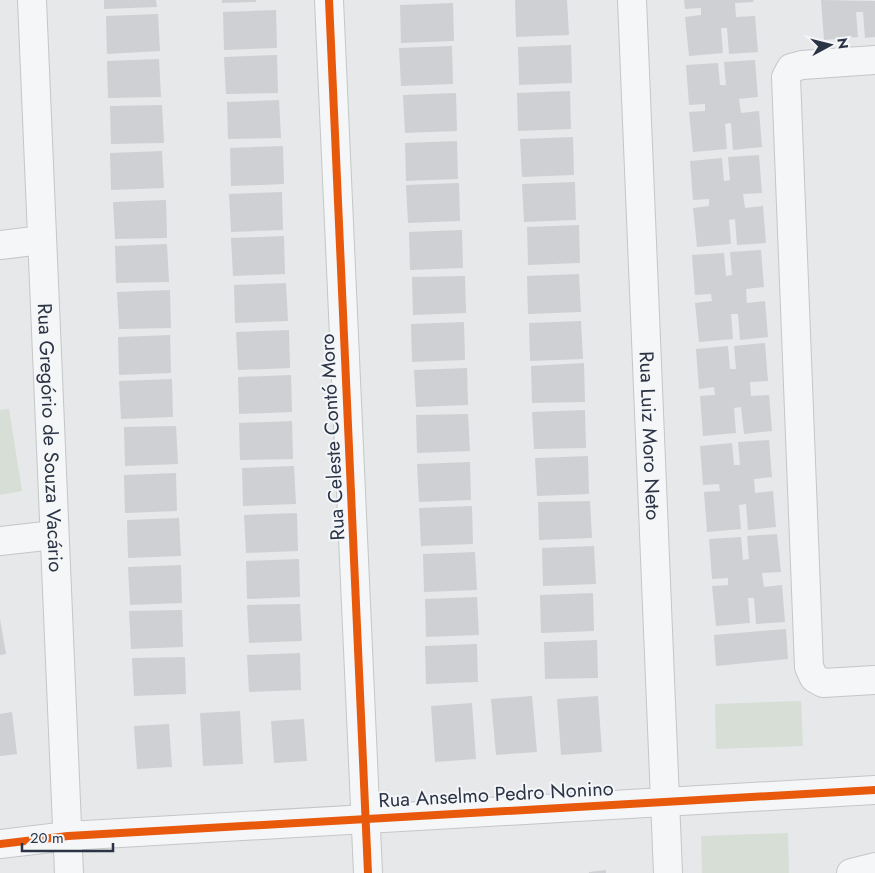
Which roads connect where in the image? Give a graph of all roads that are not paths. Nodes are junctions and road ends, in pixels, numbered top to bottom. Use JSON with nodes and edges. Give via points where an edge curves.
{"nodes":[{"id":1,"x":32,"y":0,"type":"edge"},
{"id":2,"x":329,"y":0,"type":"edge"},
{"id":3,"x":632,"y":0,"type":"edge"},
{"id":4,"x":875,"y":60,"type":"edge"},
{"id":5,"x":42,"y":240,"type":"junction"},
{"id":6,"x":0,"y":245,"type":"edge"},
{"id":7,"x":54,"y":535,"type":"junction"},
{"id":8,"x":0,"y":542,"type":"edge"},
{"id":9,"x":875,"y":680,"type":"edge"},
{"id":10,"x":875,"y":790,"type":"edge"},
{"id":11,"x":665,"y":801,"type":"junction"},
{"id":12,"x":365,"y":818,"type":"junction"},
{"id":13,"x":68,"y":836,"type":"junction"},
{"id":14,"x":0,"y":844,"type":"edge"},
{"id":15,"x":875,"y":867,"type":"edge"},
{"id":16,"x":70,"y":873,"type":"edge"},
{"id":17,"x":368,"y":873,"type":"edge"},
{"id":18,"x":668,"y":873,"type":"edge"},
{"id":19,"x":851,"y":873,"type":"edge"}],
"edges":[{"from":1,"to":5,"type":"street","name":"Rua Gregório de Souza Vacário"},
{"from":2,"to":12,"type":"street","name":"Rua Celeste Contó Moro"},
{"from":3,"to":11,"type":"street","name":"Rua Luiz Moro Neto"},
{"from":4,"to":9,"type":"street","via":[[802,65],[791,68],[786,78],[809,667],[814,678],[823,682]]},
{"from":5,"to":6,"type":"street"},
{"from":5,"to":7,"type":"street","name":"Rua Gregório de Souza Vacário"},
{"from":7,"to":8,"type":"street"},
{"from":7,"to":13,"type":"street","name":"Rua Gregório de Souza Vacário"},
{"from":10,"to":11,"type":"street","name":"Rua Anselmo Pedro Nonino"},
{"from":11,"to":12,"type":"street","name":"Rua Anselmo Pedro Nonino"},
{"from":11,"to":18,"type":"street","name":"Rua Luiz Moro Neto"},
{"from":12,"to":13,"type":"street","name":"Rua Anselmo Pedro Nonino"},
{"from":12,"to":17,"type":"street","name":"Rua Celeste Contó Moro"},
{"from":13,"to":14,"type":"street","name":"Rua Anselmo Pedro Nonino"},
{"from":13,"to":16,"type":"street","name":"Rua Gregório de Souza Vacário"},
{"from":15,"to":19,"type":"street"}]}
